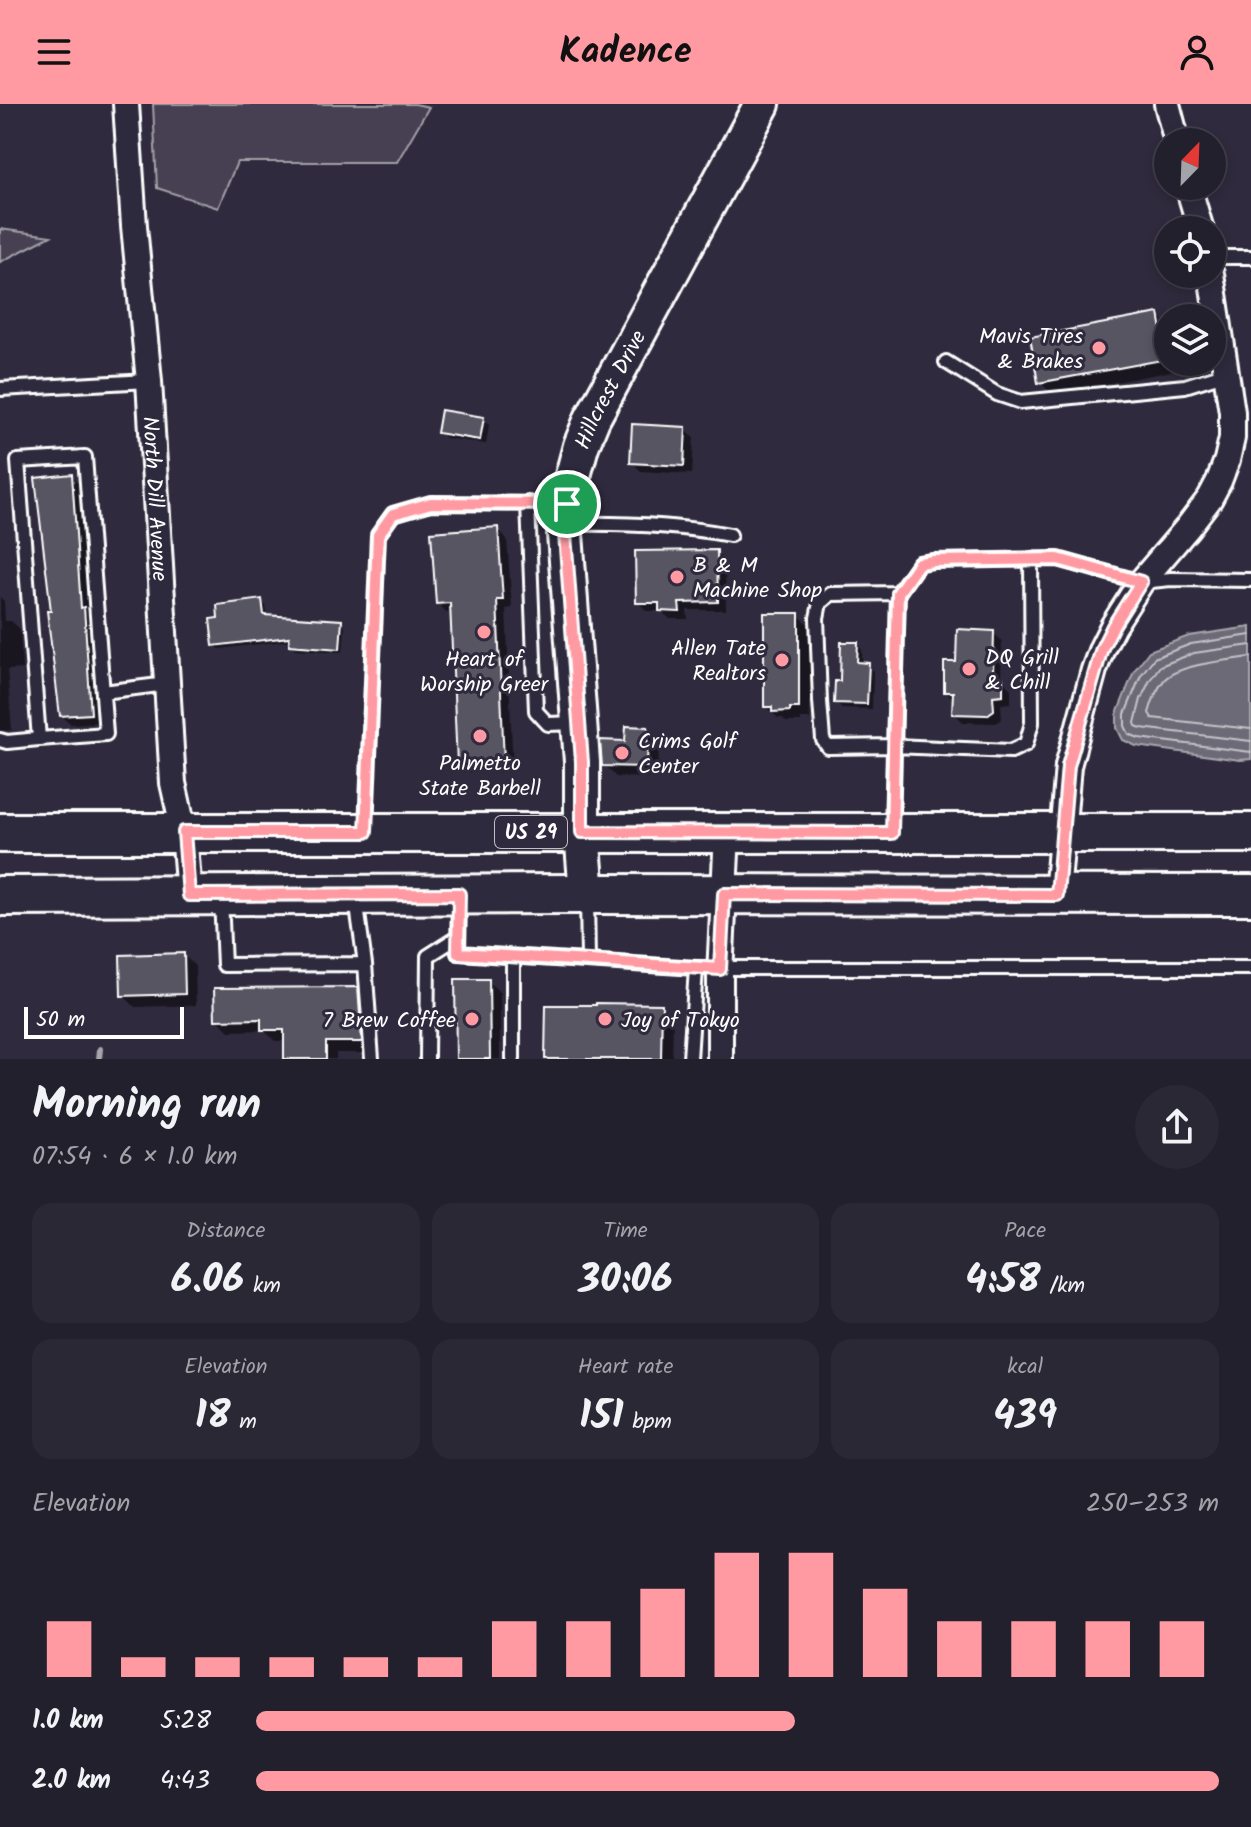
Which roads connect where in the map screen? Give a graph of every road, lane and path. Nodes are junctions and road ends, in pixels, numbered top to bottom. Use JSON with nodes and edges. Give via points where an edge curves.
{"nodes":[{"id":1,"x":126,"y":104,"type":"edge"},
{"id":2,"x":762,"y":104,"type":"edge"},
{"id":3,"x":1167,"y":104,"type":"edge"},
{"id":4,"x":1173,"y":128,"type":"edge"},
{"id":5,"x":1226,"y":257,"type":"edge"},
{"id":6,"x":1251,"y":257,"type":"edge"},
{"id":7,"x":1213,"y":288,"type":"edge"},
{"id":8,"x":946,"y":362,"type":"dead end"},
{"id":9,"x":1227,"y":373,"type":"junction"},
{"id":10,"x":149,"y":381,"type":"junction"},
{"id":11,"x":0,"y":389,"type":"edge"},
{"id":12,"x":528,"y":503,"type":"junction"},
{"id":13,"x":566,"y":514,"type":"junction"},
{"id":14,"x":730,"y":535,"type":"dead end"},
{"id":15,"x":1031,"y":560,"type":"junction"},
{"id":16,"x":1251,"y":580,"type":"edge"},
{"id":17,"x":1141,"y":582,"type":"junction"},
{"id":18,"x":898,"y":593,"type":"junction"},
{"id":19,"x":167,"y":684,"type":"junction"},
{"id":20,"x":103,"y":692,"type":"junction"},
{"id":21,"x":579,"y":723,"type":"junction"},
{"id":22,"x":39,"y":739,"type":"junction"},
{"id":23,"x":0,"y":740,"type":"edge"},
{"id":24,"x":894,"y":746,"type":"junction"},
{"id":25,"x":184,"y":832,"type":"junction"},
{"id":26,"x":366,"y":832,"type":"junction"},
{"id":27,"x":582,"y":832,"type":"junction"},
{"id":28,"x":727,"y":832,"type":"junction"},
{"id":29,"x":0,"y":833,"type":"edge"},
{"id":30,"x":892,"y":833,"type":"junction"},
{"id":31,"x":1061,"y":833,"type":"junction"},
{"id":32,"x":1251,"y":833,"type":"edge"},
{"id":33,"x":459,"y":894,"type":"junction"},
{"id":34,"x":587,"y":894,"type":"junction"},
{"id":35,"x":724,"y":894,"type":"junction"},
{"id":36,"x":205,"y":895,"type":"junction"},
{"id":37,"x":1057,"y":895,"type":"junction"},
{"id":38,"x":1251,"y":895,"type":"edge"},
{"id":39,"x":0,"y":896,"type":"edge"},
{"id":40,"x":356,"y":896,"type":"junction"},
{"id":41,"x":458,"y":937,"type":"junction"},
{"id":42,"x":513,"y":957,"type":"junction"},
{"id":43,"x":588,"y":960,"type":"junction"},
{"id":44,"x":365,"y":964,"type":"junction"},
{"id":45,"x":1251,"y":968,"type":"edge"},
{"id":46,"x":708,"y":969,"type":"junction"},
{"id":47,"x":372,"y":1059,"type":"edge"},
{"id":48,"x":427,"y":1059,"type":"edge"},
{"id":49,"x":513,"y":1059,"type":"edge"},
{"id":50,"x":690,"y":1059,"type":"edge"},
{"id":51,"x":720,"y":1059,"type":"edge"}],
"edges":[{"from":1,"to":10,"type":"street","name":"North Dill Avenue"},
{"from":2,"to":13,"type":"street","name":"Hillcrest Drive","via":[[592,419]]},
{"from":3,"to":4,"type":"street"},
{"from":5,"to":6,"type":"lane"},
{"from":7,"to":9,"type":"street"},
{"from":8,"to":9,"type":"lane","via":[[997,394],[1021,402],[1185,386]]},
{"from":9,"to":17,"type":"street","via":[[1232,438],[1219,481]]},
{"from":10,"to":11,"type":"lane"},
{"from":10,"to":19,"type":"street","name":"North Dill Avenue"},
{"from":12,"to":13,"type":"lane"},
{"from":12,"to":21,"type":"lane","via":[[536,711],[548,724]]},
{"from":12,"to":26,"type":"lane","via":[[431,503],[393,514],[378,535]]},
{"from":13,"to":14,"type":"lane"},
{"from":13,"to":21,"type":"street","name":"Hillcrest Drive"},
{"from":15,"to":17,"type":"lane","via":[[1058,559]]},
{"from":15,"to":18,"type":"lane","via":[[919,563]]},
{"from":15,"to":24,"type":"lane","via":[[1032,723],[1026,744],[1011,751]]},
{"from":16,"to":17,"type":"lane"},
{"from":17,"to":31,"type":"street","via":[[1094,670],[1068,766]]},
{"from":18,"to":24,"type":"lane"},
{"from":18,"to":24,"type":"lane","via":[[831,594],[820,603],[817,618],[823,740],[828,747]]},
{"from":19,"to":20,"type":"lane"},
{"from":19,"to":25,"type":"street","name":"North Dill Avenue","via":[[173,783]]},
{"from":20,"to":22,"type":"lane","via":[[106,734]]},
{"from":20,"to":22,"type":"lane","via":[[85,457],[18,461]]},
{"from":21,"to":27,"type":"street","name":"Hillcrest Drive"},
{"from":22,"to":23,"type":"lane"},
{"from":24,"to":30,"type":"lane"},
{"from":25,"to":26,"type":"main road","number":"US 29"},
{"from":25,"to":29,"type":"main road","number":"US 29"},
{"from":25,"to":36,"type":"street","name":"North Dill Avenue"},
{"from":26,"to":27,"type":"main road","number":"US 29"},
{"from":27,"to":28,"type":"main road","number":"US 29"},
{"from":27,"to":34,"type":"street","name":"Hillcrest Drive"},
{"from":28,"to":30,"type":"main road","number":"US 29"},
{"from":28,"to":35,"type":"street"},
{"from":30,"to":31,"type":"main road","number":"US 29"},
{"from":31,"to":32,"type":"main road","number":"US 29"},
{"from":31,"to":37,"type":"street"},
{"from":33,"to":34,"type":"main road"},
{"from":33,"to":40,"type":"main road"},
{"from":33,"to":41,"type":"lane"},
{"from":34,"to":35,"type":"main road"},
{"from":34,"to":43,"type":"lane"},
{"from":35,"to":37,"type":"main road"},
{"from":35,"to":46,"type":"street"},
{"from":36,"to":39,"type":"main road"},
{"from":36,"to":40,"type":"main road"},
{"from":36,"to":44,"type":"lane","via":[[224,965]]},
{"from":37,"to":38,"type":"main road"},
{"from":40,"to":44,"type":"lane"},
{"from":41,"to":42,"type":"lane","via":[[458,953]]},
{"from":41,"to":48,"type":"lane","via":[[428,956]]},
{"from":42,"to":43,"type":"lane"},
{"from":42,"to":49,"type":"lane"},
{"from":43,"to":46,"type":"lane"},
{"from":44,"to":47,"type":"lane"},
{"from":45,"to":46,"type":"lane"},
{"from":46,"to":50,"type":"lane"},
{"from":46,"to":51,"type":"street"}]}
